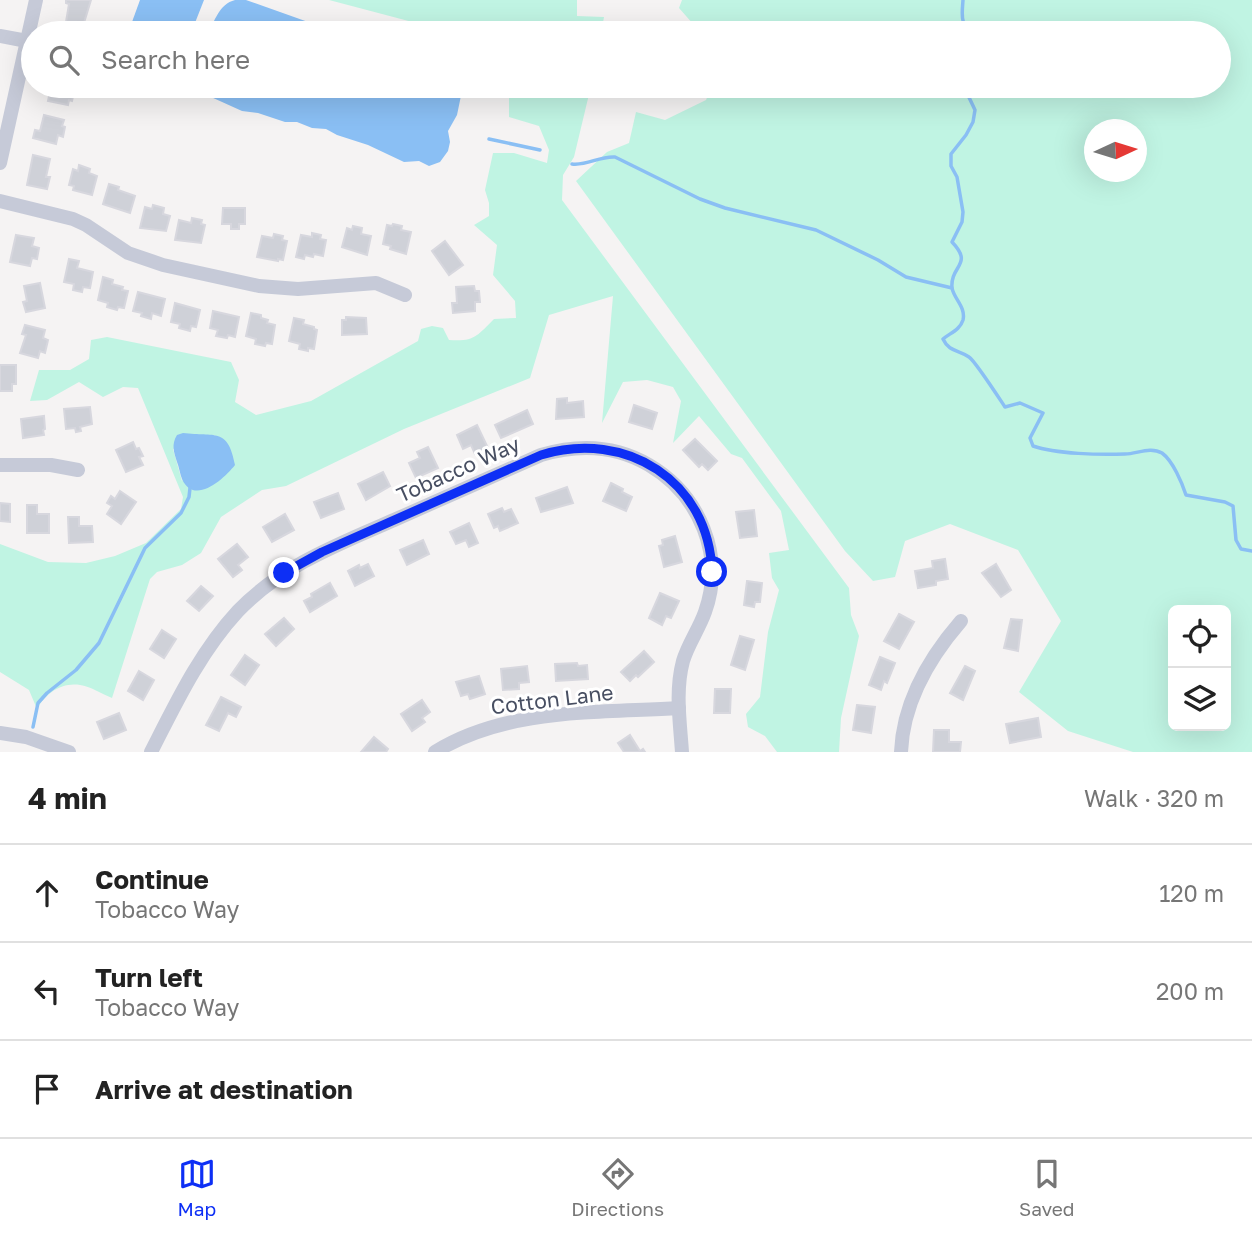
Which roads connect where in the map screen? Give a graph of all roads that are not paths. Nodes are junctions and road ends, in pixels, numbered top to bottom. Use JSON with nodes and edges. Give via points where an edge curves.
{"nodes":[{"id":1,"x":36,"y":0,"type":"edge"},
{"id":2,"x":31,"y":21,"type":"edge"},
{"id":3,"x":0,"y":36,"type":"edge"},
{"id":4,"x":21,"y":40,"type":"edge"},
{"id":5,"x":21,"y":68,"type":"edge"},
{"id":6,"x":0,"y":163,"type":"edge"},
{"id":7,"x":0,"y":201,"type":"edge"},
{"id":8,"x":405,"y":295,"type":"dead end"},
{"id":9,"x":0,"y":465,"type":"edge"},
{"id":10,"x":78,"y":470,"type":"dead end"},
{"id":11,"x":961,"y":621,"type":"dead end"},
{"id":12,"x":679,"y":708,"type":"junction"},
{"id":13,"x":0,"y":733,"type":"edge"},
{"id":14,"x":69,"y":752,"type":"edge"},
{"id":15,"x":151,"y":752,"type":"edge"},
{"id":16,"x":435,"y":752,"type":"edge"},
{"id":17,"x":682,"y":752,"type":"edge"},
{"id":18,"x":901,"y":752,"type":"edge"}],
"edges":[{"from":1,"to":2,"type":"street"},
{"from":3,"to":4,"type":"street"},
{"from":5,"to":6,"type":"street"},
{"from":7,"to":8,"type":"street","via":[[73,219],[128,253],[163,265],[259,286],[298,289],[376,283]]},
{"from":9,"to":10,"type":"street"},
{"from":11,"to":18,"type":"street","via":[[919,681]]},
{"from":12,"to":15,"type":"street","name":"Tobacco Way","via":[[683,662],[711,590],[712,558],[703,524],[685,494],[658,470],[618,452],[577,447],[541,455],[284,573],[258,592],[226,626],[181,694]]},
{"from":12,"to":16,"type":"street","name":"Cotton Lane","via":[[531,718],[480,730]]},
{"from":12,"to":17,"type":"street","name":"Tobacco Way"},
{"from":13,"to":14,"type":"street"}]}
